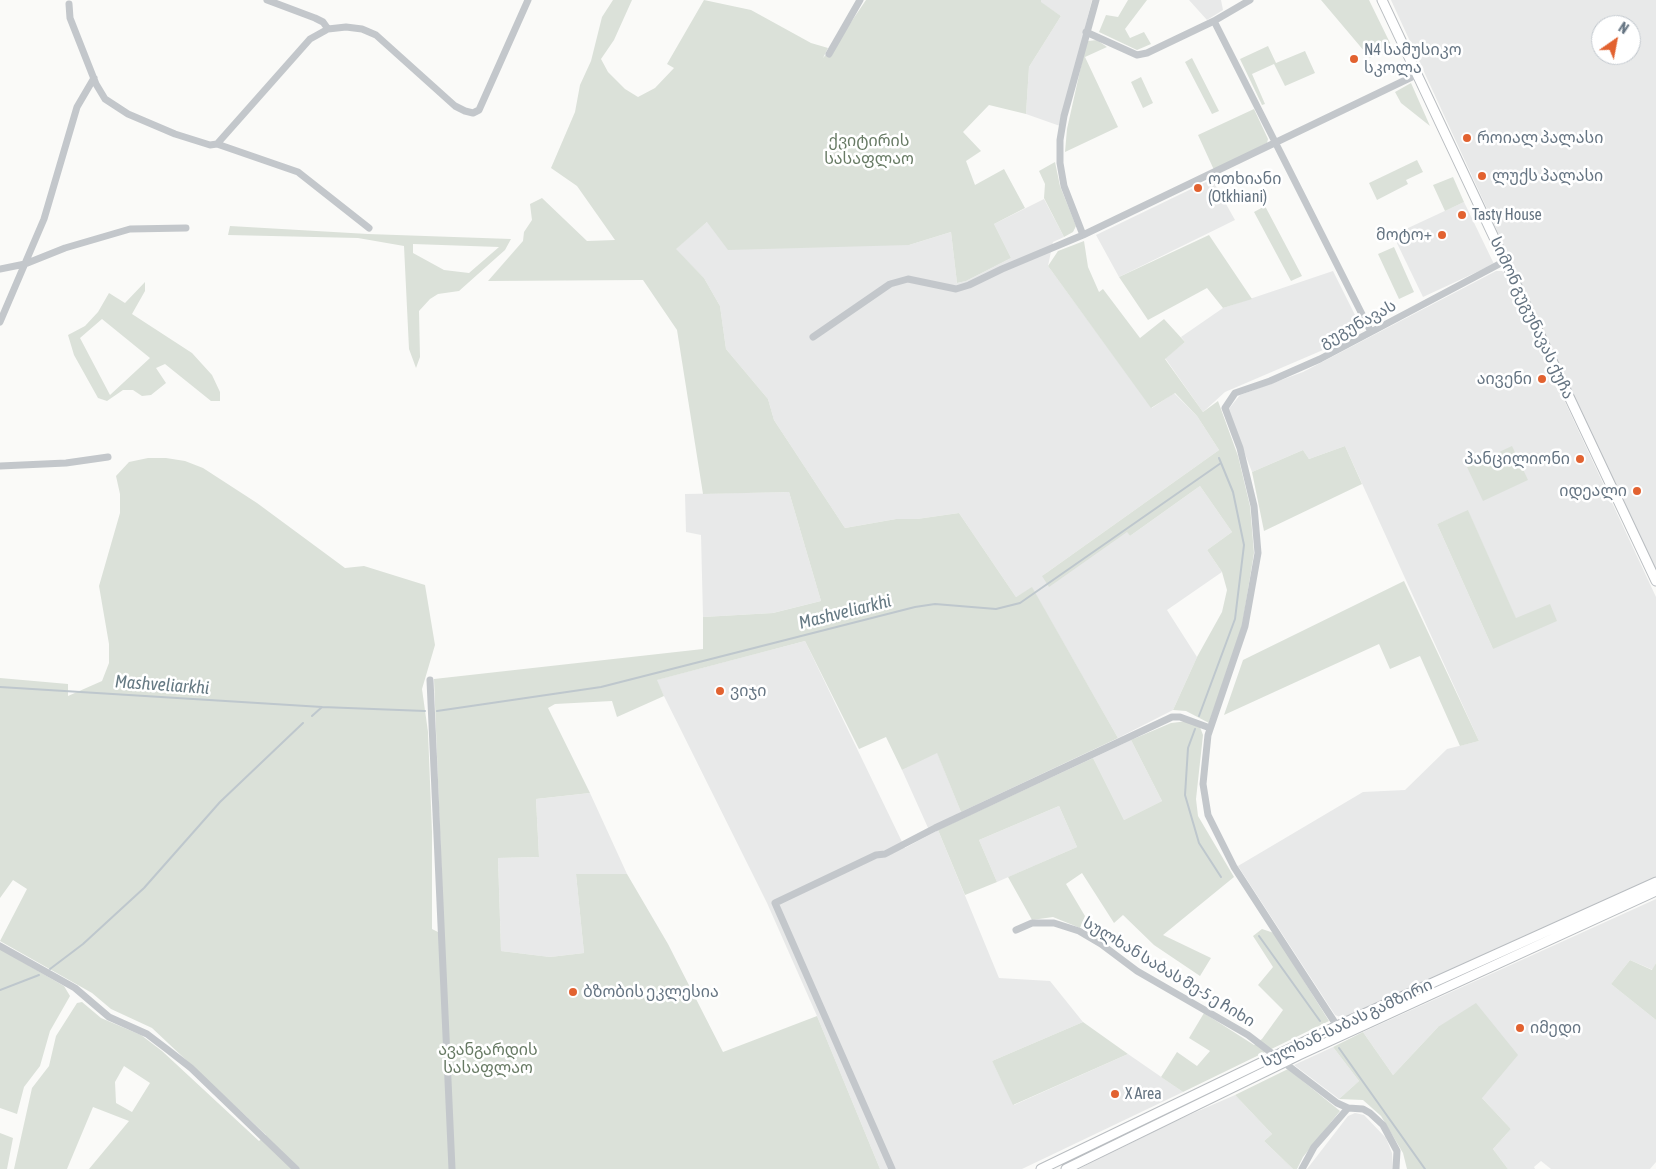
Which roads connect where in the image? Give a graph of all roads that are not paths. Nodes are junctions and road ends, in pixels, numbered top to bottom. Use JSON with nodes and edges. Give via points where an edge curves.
{"nodes":[{"id":1,"x":267,"y":0,"type":"edge"},
{"id":2,"x":528,"y":0,"type":"edge"},
{"id":3,"x":860,"y":0,"type":"edge"},
{"id":4,"x":1096,"y":0,"type":"edge"},
{"id":5,"x":1250,"y":0,"type":"edge"},
{"id":6,"x":1382,"y":0,"type":"edge"},
{"id":7,"x":67,"y":1,"type":"edge"},
{"id":8,"x":1214,"y":21,"type":"junction"},
{"id":9,"x":328,"y":29,"type":"junction"},
{"id":10,"x":1086,"y":32,"type":"junction"},
{"id":11,"x":829,"y":54,"type":"dead end"},
{"id":12,"x":1416,"y":75,"type":"junction"},
{"id":13,"x":94,"y":78,"type":"junction"},
{"id":14,"x":217,"y":144,"type":"junction"},
{"id":15,"x":1274,"y":144,"type":"junction"},
{"id":16,"x":186,"y":228,"type":"dead end"},
{"id":17,"x":369,"y":228,"type":"dead end"},
{"id":18,"x":1083,"y":235,"type":"junction"},
{"id":19,"x":1505,"y":261,"type":"junction"},
{"id":20,"x":25,"y":264,"type":"junction"},
{"id":21,"x":0,"y":269,"type":"edge"},
{"id":22,"x":0,"y":322,"type":"edge"},
{"id":23,"x":1371,"y":332,"type":"junction"},
{"id":24,"x":813,"y":337,"type":"dead end"},
{"id":25,"x":108,"y":457,"type":"dead end"},
{"id":26,"x":0,"y":466,"type":"edge"},
{"id":27,"x":1656,"y":581,"type":"edge"},
{"id":28,"x":430,"y":680,"type":"dead end"},
{"id":29,"x":1210,"y":728,"type":"junction"},
{"id":30,"x":1656,"y":882,"type":"edge"},
{"id":31,"x":1656,"y":891,"type":"edge"},
{"id":32,"x":1016,"y":930,"type":"dead end"},
{"id":33,"x":0,"y":946,"type":"edge"},
{"id":34,"x":1337,"y":1026,"type":"junction"},
{"id":35,"x":1342,"y":1035,"type":"junction"},
{"id":36,"x":1274,"y":1056,"type":"junction"},
{"id":37,"x":1284,"y":1062,"type":"junction"},
{"id":38,"x":1348,"y":1108,"type":"junction"},
{"id":39,"x":296,"y":1169,"type":"edge"},
{"id":40,"x":452,"y":1169,"type":"edge"},
{"id":41,"x":892,"y":1169,"type":"edge"},
{"id":42,"x":1041,"y":1169,"type":"edge"},
{"id":43,"x":1066,"y":1169,"type":"edge"},
{"id":44,"x":1302,"y":1169,"type":"edge"},
{"id":45,"x":1396,"y":1169,"type":"edge"}],
"edges":[{"from":1,"to":9,"type":"street","via":[[315,18]]},
{"from":2,"to":9,"type":"street","via":[[484,101],[473,113],[455,106],[376,35],[346,27]]},
{"from":3,"to":11,"type":"street"},
{"from":4,"to":10,"type":"street"},
{"from":5,"to":8,"type":"street"},
{"from":6,"to":12,"type":"main road","name":"სიმონ გუგუნავას ქუჩა"},
{"from":7,"to":13,"type":"street","via":[[70,18]]},
{"from":8,"to":10,"type":"street","via":[[1137,55]]},
{"from":8,"to":15,"type":"street"},
{"from":9,"to":14,"type":"street","via":[[310,39]]},
{"from":10,"to":18,"type":"street","via":[[1064,116],[1060,156],[1064,186]]},
{"from":12,"to":15,"type":"street"},
{"from":12,"to":19,"type":"main road","name":"სიმონ გუგუნავას ქუჩა"},
{"from":13,"to":14,"type":"street","via":[[105,99],[128,114],[194,141]]},
{"from":13,"to":20,"type":"street","via":[[77,107],[44,219]]},
{"from":14,"to":17,"type":"street","via":[[298,172]]},
{"from":15,"to":18,"type":"street"},
{"from":15,"to":23,"type":"street"},
{"from":16,"to":20,"type":"street","via":[[130,229],[65,248]]},
{"from":18,"to":24,"type":"street","via":[[956,290],[908,279],[890,284]]},
{"from":19,"to":23,"type":"street","name":"გუგუნავას"},
{"from":19,"to":27,"type":"main road","name":"სიმონ გუგუნავას ქუჩა"},
{"from":20,"to":21,"type":"street"},
{"from":20,"to":22,"type":"street"},
{"from":23,"to":29,"type":"street","name":"გუგუნავას","via":[[1270,381],[1235,393],[1225,408],[1240,448],[1254,506],[1258,552],[1245,626]]},
{"from":25,"to":26,"type":"street"},
{"from":28,"to":40,"type":"street"},
{"from":29,"to":34,"type":"street","via":[[1203,784],[1208,815],[1234,867]]},
{"from":29,"to":41,"type":"street","via":[[1180,716],[1172,717],[775,903]]},
{"from":30,"to":34,"type":"main road","name":"სულხან-საბას გამზირი"},
{"from":31,"to":35,"type":"main road","name":"სულხან-საბას გამზირი"},
{"from":32,"to":36,"type":"street","name":"სულხან საბას მე-5 ე ჩიხი","via":[[1032,923],[1054,923],[1079,931],[1137,971],[1248,1035]]},
{"from":33,"to":39,"type":"street","via":[[75,988],[109,1017],[161,1044],[191,1068]]},
{"from":34,"to":35,"type":"street"},
{"from":34,"to":36,"type":"main road","name":"სულხან-საბას გამზირი"},
{"from":35,"to":37,"type":"main road","name":"სულხან-საბას გამზირი"},
{"from":36,"to":37,"type":"street","name":"სულხან საბას მე-5 ე ჩიხი"},
{"from":36,"to":42,"type":"main road","name":"სულხან-საბას გამზირი"},
{"from":37,"to":38,"type":"street","name":"სულხან საბას მე-5 ე ჩიხი"},
{"from":37,"to":43,"type":"main road","name":"სულხან-საბას გამზირი"},
{"from":38,"to":44,"type":"street","via":[[1314,1147]]},
{"from":38,"to":45,"type":"street","name":"სულხან საბას მე-5 ე ჩიხი","via":[[1363,1109],[1383,1125],[1397,1152]]}]}
